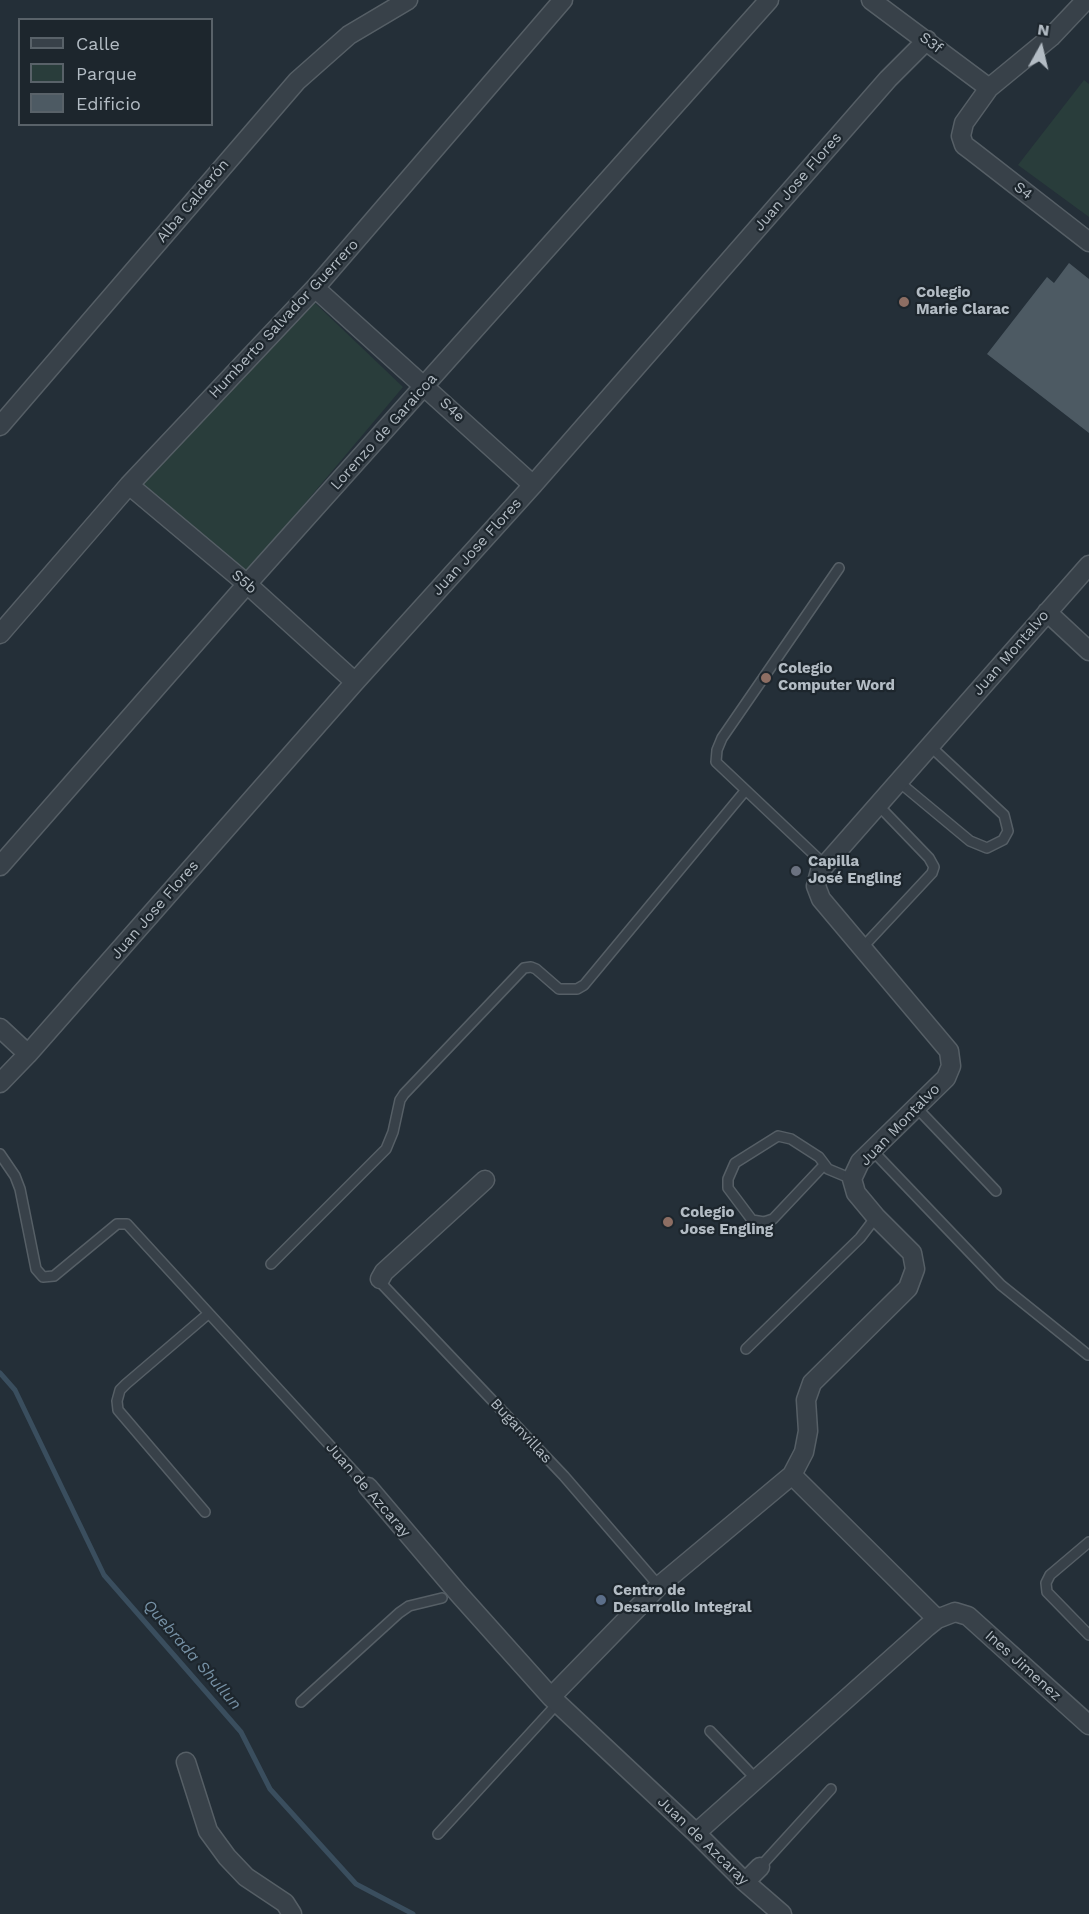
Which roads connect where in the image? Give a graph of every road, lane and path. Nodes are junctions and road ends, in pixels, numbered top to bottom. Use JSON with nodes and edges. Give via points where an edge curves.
{"nodes":[{"id":1,"x":408,"y":0,"type":"edge"},
{"id":2,"x":562,"y":0,"type":"edge"},
{"id":3,"x":769,"y":0,"type":"edge"},
{"id":4,"x":871,"y":0,"type":"edge"},
{"id":5,"x":1086,"y":0,"type":"edge"},
{"id":6,"x":927,"y":40,"type":"junction"},
{"id":7,"x":989,"y":88,"type":"junction"},
{"id":8,"x":1089,"y":242,"type":"edge"},
{"id":9,"x":315,"y":288,"type":"junction"},
{"id":10,"x":426,"y":386,"type":"junction"},
{"id":11,"x":0,"y":426,"type":"edge"},
{"id":12,"x":129,"y":485,"type":"junction"},
{"id":13,"x":533,"y":485,"type":"junction"},
{"id":14,"x":1089,"y":565,"type":"edge"},
{"id":15,"x":839,"y":568,"type":"dead end"},
{"id":16,"x":248,"y":584,"type":"junction"},
{"id":17,"x":1047,"y":612,"type":"junction"},
{"id":18,"x":0,"y":634,"type":"edge"},
{"id":19,"x":1089,"y":651,"type":"edge"},
{"id":20,"x":356,"y":682,"type":"junction"},
{"id":21,"x":930,"y":746,"type":"junction"},
{"id":22,"x":899,"y":782,"type":"junction"},
{"id":23,"x":745,"y":791,"type":"junction"},
{"id":24,"x":878,"y":805,"type":"junction"},
{"id":25,"x":825,"y":865,"type":"junction"},
{"id":26,"x":0,"y":866,"type":"edge"},
{"id":27,"x":862,"y":948,"type":"junction"},
{"id":28,"x":0,"y":1028,"type":"edge"},
{"id":29,"x":28,"y":1054,"type":"junction"},
{"id":30,"x":0,"y":1083,"type":"edge"},
{"id":31,"x":916,"y":1107,"type":"junction"},
{"id":32,"x":872,"y":1150,"type":"junction"},
{"id":33,"x":0,"y":1154,"type":"edge"},
{"id":34,"x":824,"y":1165,"type":"junction"},
{"id":35,"x":852,"y":1179,"type":"junction"},
{"id":36,"x":485,"y":1180,"type":"dead end"},
{"id":37,"x":996,"y":1191,"type":"dead end"},
{"id":38,"x":876,"y":1217,"type":"junction"},
{"id":39,"x":271,"y":1264,"type":"dead end"},
{"id":40,"x":380,"y":1279,"type":"joint"},
{"id":41,"x":208,"y":1314,"type":"junction"},
{"id":42,"x":746,"y":1349,"type":"dead end"},
{"id":43,"x":1088,"y":1355,"type":"edge"},
{"id":44,"x":792,"y":1475,"type":"junction"},
{"id":45,"x":368,"y":1487,"type":"joint"},
{"id":46,"x":205,"y":1512,"type":"dead end"},
{"id":47,"x":1089,"y":1542,"type":"edge"},
{"id":48,"x":659,"y":1586,"type":"junction"},
{"id":49,"x":450,"y":1596,"type":"junction"},
{"id":50,"x":937,"y":1619,"type":"junction"},
{"id":51,"x":1089,"y":1635,"type":"edge"},
{"id":52,"x":554,"y":1701,"type":"junction"},
{"id":53,"x":301,"y":1702,"type":"dead end"},
{"id":54,"x":1089,"y":1725,"type":"edge"},
{"id":55,"x":710,"y":1731,"type":"dead end"},
{"id":56,"x":186,"y":1762,"type":"dead end"},
{"id":57,"x":756,"y":1780,"type":"junction"},
{"id":58,"x":831,"y":1790,"type":"dead end"},
{"id":59,"x":696,"y":1833,"type":"junction"},
{"id":60,"x":438,"y":1834,"type":"dead end"},
{"id":61,"x":760,"y":1867,"type":"joint"},
{"id":62,"x":745,"y":1882,"type":"junction"},
{"id":63,"x":292,"y":1914,"type":"edge"},
{"id":64,"x":783,"y":1914,"type":"edge"}],
"edges":[{"from":1,"to":11,"type":"street","name":"Alba Calderón","via":[[349,35],[291,87]]},
{"from":2,"to":9,"type":"street","name":"Humberto Salvador Guerrero"},
{"from":3,"to":10,"type":"street","name":"Lorenzo de Garaicoa"},
{"from":4,"to":6,"type":"street","name":"S3f"},
{"from":5,"to":7,"type":"street","via":[[1051,37]]},
{"from":6,"to":7,"type":"street","name":"S3f"},
{"from":6,"to":13,"type":"street","name":"Juan Jose Flores"},
{"from":7,"to":8,"type":"street","name":"S4","via":[[964,123],[964,144]]},
{"from":9,"to":10,"type":"street","name":"S4e"},
{"from":9,"to":12,"type":"street","name":"Humberto Salvador Guerrero"},
{"from":10,"to":13,"type":"street","name":"S4e"},
{"from":10,"to":16,"type":"street","name":"Lorenzo de Garaicoa"},
{"from":12,"to":16,"type":"street","name":"S5b"},
{"from":12,"to":18,"type":"street","name":"Humberto Salvador Guerrero"},
{"from":13,"to":20,"type":"street","name":"Juan Jose Flores"},
{"from":14,"to":17,"type":"street","name":"Juan Montalvo"},
{"from":15,"to":23,"type":"lane","via":[[722,738],[716,762]]},
{"from":16,"to":20,"type":"street","name":"S5b"},
{"from":16,"to":26,"type":"street","name":"Lorenzo de Garaicoa"},
{"from":17,"to":19,"type":"street"},
{"from":17,"to":21,"type":"street","name":"Juan Montalvo"},
{"from":20,"to":29,"type":"street","name":"Juan Jose Flores"},
{"from":21,"to":22,"type":"street","name":"Juan Montalvo"},
{"from":21,"to":22,"type":"lane","via":[[1005,815],[1008,831],[1003,840],[987,848],[970,841]]},
{"from":22,"to":24,"type":"street","name":"Juan Montalvo"},
{"from":23,"to":25,"type":"lane"},
{"from":23,"to":39,"type":"lane","via":[[584,985],[559,989],[531,967],[524,968],[399,1100],[386,1149]]},
{"from":24,"to":25,"type":"street","name":"Juan Montalvo"},
{"from":24,"to":27,"type":"lane","via":[[934,867]]},
{"from":25,"to":27,"type":"street","name":"Juan Montalvo","via":[[816,886],[820,899]]},
{"from":27,"to":31,"type":"street","name":"Juan Montalvo","via":[[949,1051],[951,1066],[946,1078]]},
{"from":28,"to":29,"type":"street"},
{"from":29,"to":30,"type":"street","name":"Juan Jose Flores"},
{"from":31,"to":32,"type":"street","name":"Juan Montalvo"},
{"from":31,"to":37,"type":"lane"},
{"from":32,"to":35,"type":"street","name":"Juan Montalvo","via":[[860,1162]]},
{"from":32,"to":43,"type":"lane","via":[[1001,1285]]},
{"from":33,"to":41,"type":"lane","name":"Juan de Azcaray","via":[[20,1190],[36,1269],[43,1277],[54,1276],[117,1224],[127,1224]]},
{"from":34,"to":34,"type":"lane","via":[[819,1157],[791,1139],[778,1136],[735,1163],[728,1188],[752,1220],[764,1222],[773,1219]]},
{"from":34,"to":35,"type":"lane"},
{"from":35,"to":38,"type":"street","name":"Juan Montalvo","via":[[856,1193]]},
{"from":36,"to":40,"type":"street"},
{"from":38,"to":42,"type":"lane","via":[[860,1238]]},
{"from":38,"to":44,"type":"street","name":"Juan Montalvo","via":[[912,1253],[915,1269],[908,1288],[812,1383],[806,1400],[808,1431],[804,1452]]},
{"from":40,"to":48,"type":"lane","name":"Buganvillas","via":[[564,1476]]},
{"from":41,"to":45,"type":"lane","name":"Juan de Azcaray"},
{"from":41,"to":46,"type":"lane","via":[[126,1384],[117,1401],[118,1410]]},
{"from":44,"to":48,"type":"street","name":"Juan Montalvo"},
{"from":44,"to":50,"type":"street"},
{"from":45,"to":49,"type":"street","name":"Juan de Azcaray"},
{"from":47,"to":51,"type":"lane","via":[[1050,1575],[1046,1583],[1047,1592]]},
{"from":48,"to":52,"type":"street","name":"Juan Montalvo"},
{"from":49,"to":52,"type":"street","name":"Juan de Azcaray"},
{"from":49,"to":53,"type":"lane","via":[[409,1606],[399,1613]]},
{"from":50,"to":54,"type":"street","name":"Ines Jimenez","via":[[954,1612],[968,1616]]},
{"from":50,"to":57,"type":"street"},
{"from":52,"to":59,"type":"street","name":"Juan de Azcaray"},
{"from":52,"to":60,"type":"lane"},
{"from":55,"to":57,"type":"lane"},
{"from":56,"to":63,"type":"street","via":[[208,1831],[226,1857],[246,1877],[285,1903]]},
{"from":57,"to":59,"type":"street"},
{"from":58,"to":61,"type":"lane"},
{"from":59,"to":62,"type":"street","name":"Juan de Azcaray"},
{"from":61,"to":62,"type":"street"},
{"from":62,"to":64,"type":"street","name":"Juan de Azcaray"}]}
